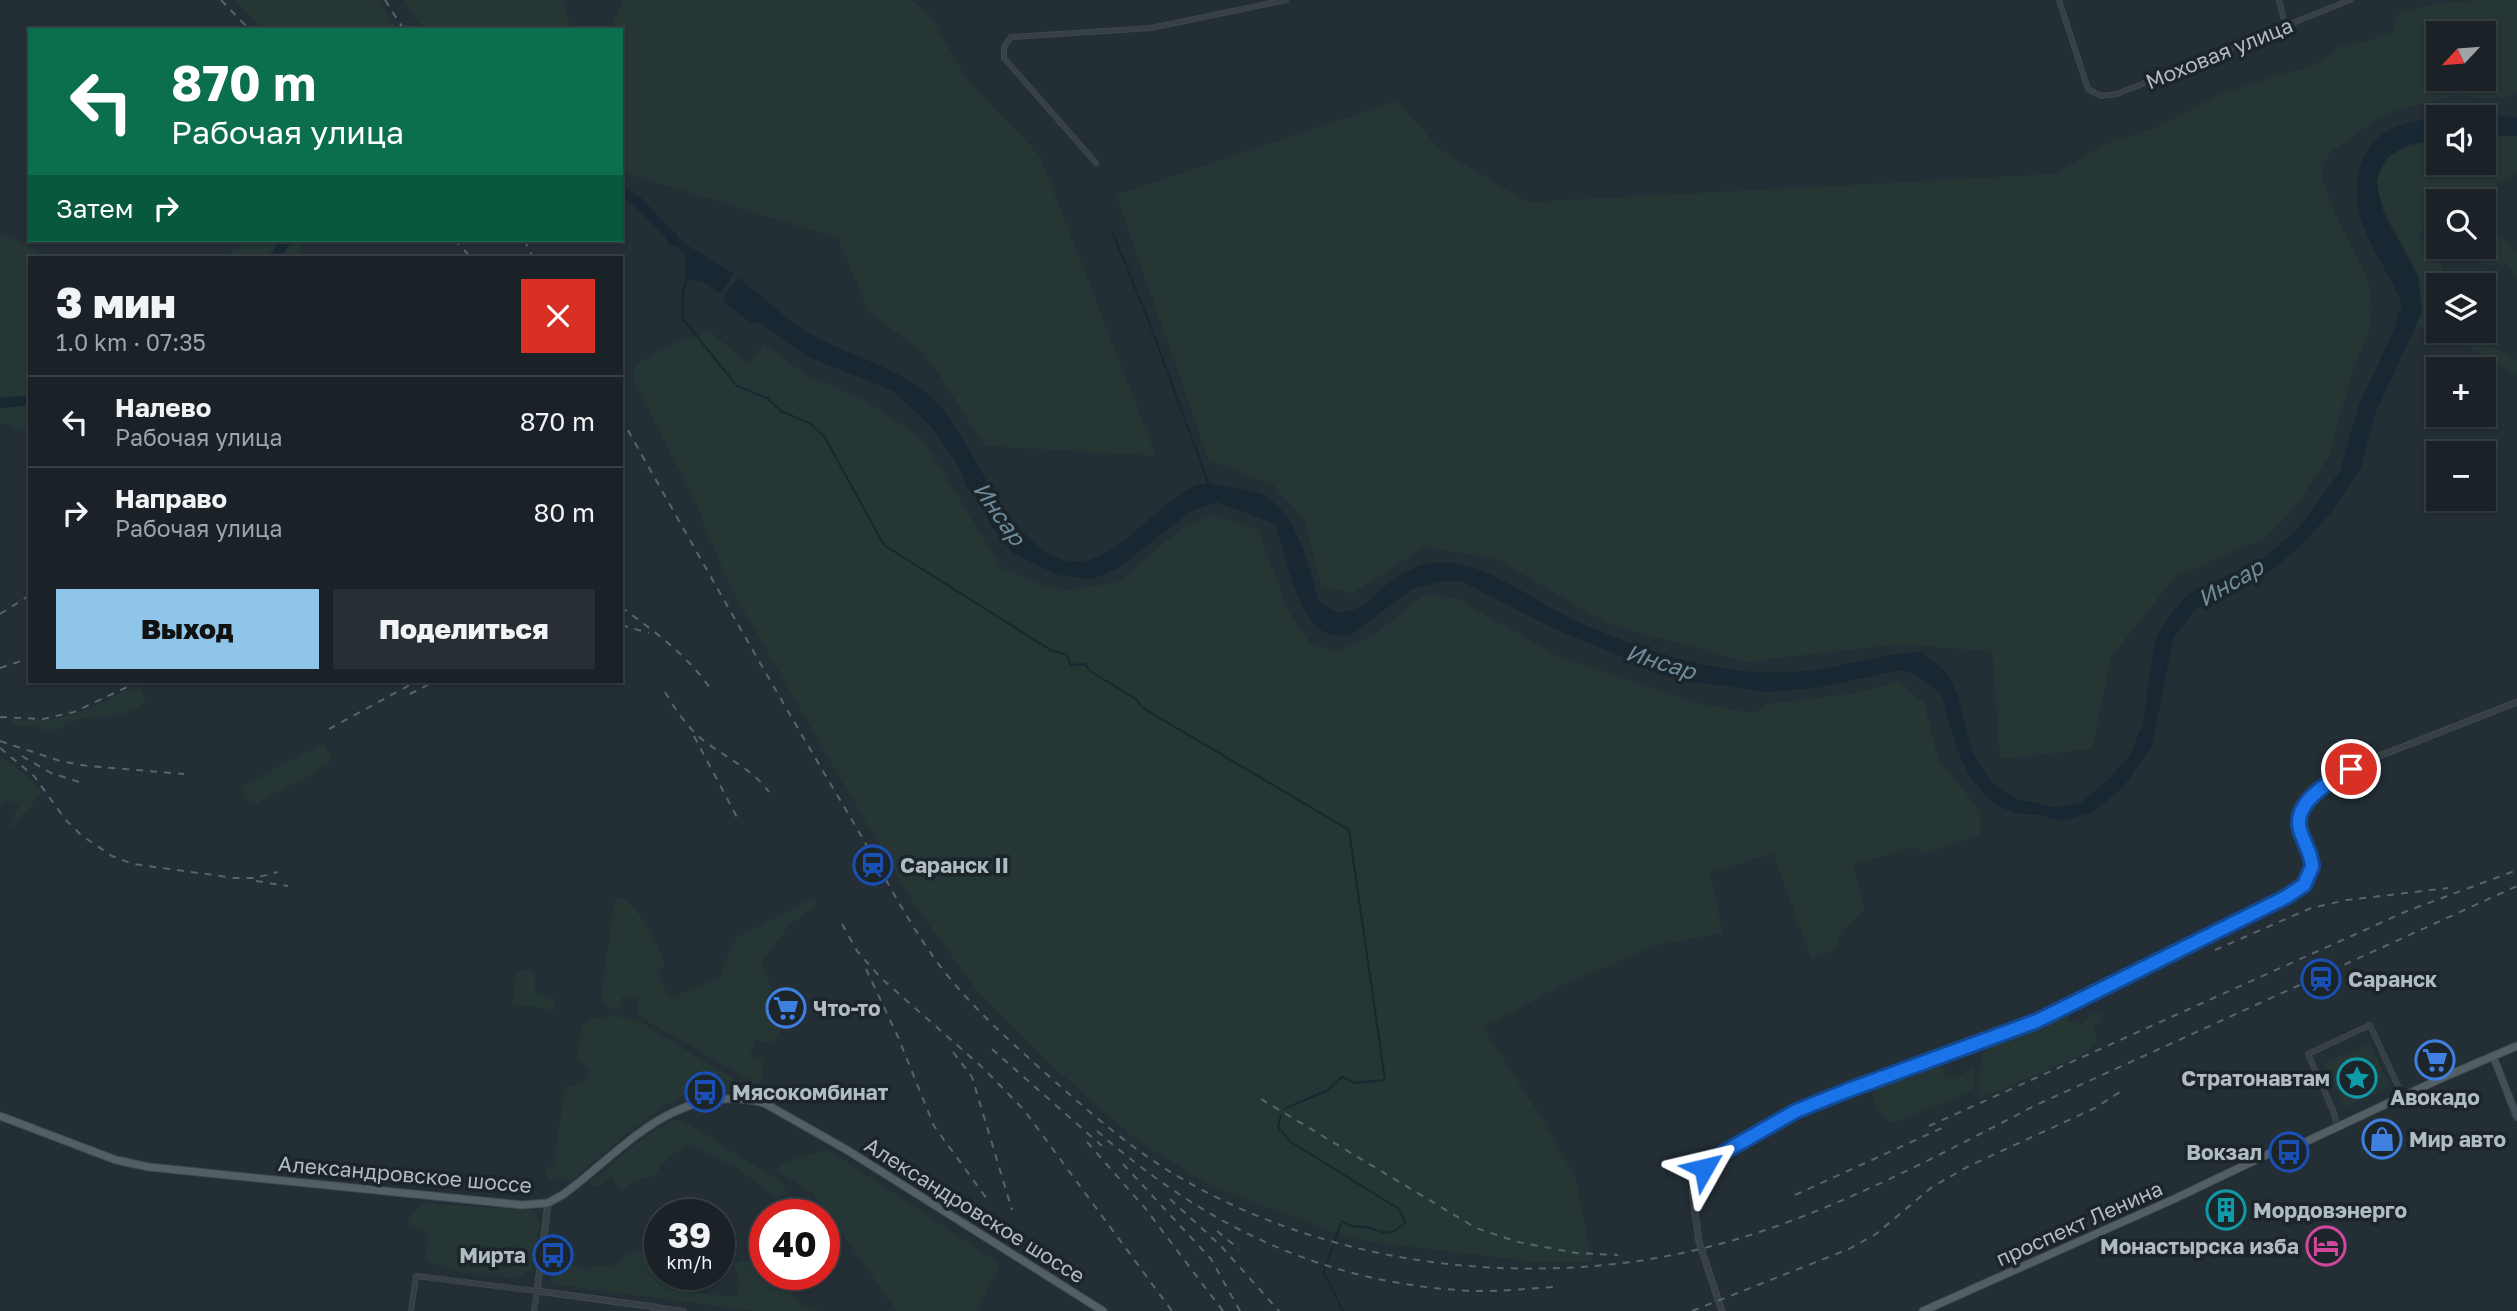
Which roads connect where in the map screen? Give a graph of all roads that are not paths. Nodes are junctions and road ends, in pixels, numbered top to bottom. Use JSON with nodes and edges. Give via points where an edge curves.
{"nodes":[{"id":1,"x":1286,"y":0,"type":"edge"},
{"id":2,"x":2059,"y":0,"type":"edge"},
{"id":3,"x":2278,"y":0,"type":"edge"},
{"id":4,"x":2350,"y":0,"type":"edge"},
{"id":5,"x":2285,"y":24,"type":"junction"},
{"id":6,"x":1096,"y":163,"type":"dead end"},
{"id":7,"x":2517,"y":702,"type":"edge"},
{"id":8,"x":2517,"y":1046,"type":"edge"},
{"id":9,"x":2493,"y":1056,"type":"junction"},
{"id":10,"x":2403,"y":1097,"type":"junction"},
{"id":11,"x":0,"y":1116,"type":"edge"},
{"id":12,"x":2517,"y":1117,"type":"edge"},
{"id":13,"x":2337,"y":1128,"type":"junction"},
{"id":14,"x":548,"y":1203,"type":"junction"},
{"id":15,"x":537,"y":1291,"type":"junction"},
{"id":16,"x":655,"y":1309,"type":"edge"},
{"id":17,"x":411,"y":1311,"type":"edge"},
{"id":18,"x":534,"y":1311,"type":"edge"},
{"id":19,"x":684,"y":1311,"type":"edge"},
{"id":20,"x":1103,"y":1311,"type":"edge"},
{"id":21,"x":1722,"y":1311,"type":"edge"},
{"id":22,"x":1923,"y":1311,"type":"edge"}],
"edges":[{"from":1,"to":6,"type":"street","via":[[1150,28],[1011,37],[1004,58]]},
{"from":2,"to":5,"type":"street","name":"Моховая улица","via":[[2088,89],[2101,96],[2117,94]]},
{"from":3,"to":5,"type":"street"},
{"from":4,"to":5,"type":"street","name":"Моховая улица"},
{"from":7,"to":21,"type":"street","via":[[2364,762],[2312,797],[2304,804],[2298,822],[2312,867],[2304,885],[2286,897],[2037,1021],[1833,1096],[1770,1124],[1718,1156],[1704,1168],[1692,1191],[1702,1255]]},
{"from":8,"to":9,"type":"main road","name":"проспект Ленина"},
{"from":9,"to":10,"type":"main road","name":"проспект Ленина"},
{"from":9,"to":12,"type":"main road"},
{"from":10,"to":13,"type":"main road","name":"проспект Ленина"},
{"from":10,"to":13,"type":"street","via":[[2370,1025],[2308,1054]]},
{"from":11,"to":14,"type":"main road","name":"Александровское шоссе","via":[[116,1160],[149,1167],[522,1205]]},
{"from":13,"to":22,"type":"main road","name":"проспект Ленина","via":[[2285,1146]]},
{"from":14,"to":15,"type":"street"},
{"from":14,"to":20,"type":"main road","name":"Александровское шоссе","via":[[672,1111],[707,1099],[750,1100],[764,1103],[847,1150]]},
{"from":15,"to":16,"type":"street"},
{"from":15,"to":17,"type":"street","via":[[416,1276]]},
{"from":15,"to":18,"type":"street"},
{"from":16,"to":19,"type":"street"}]}
